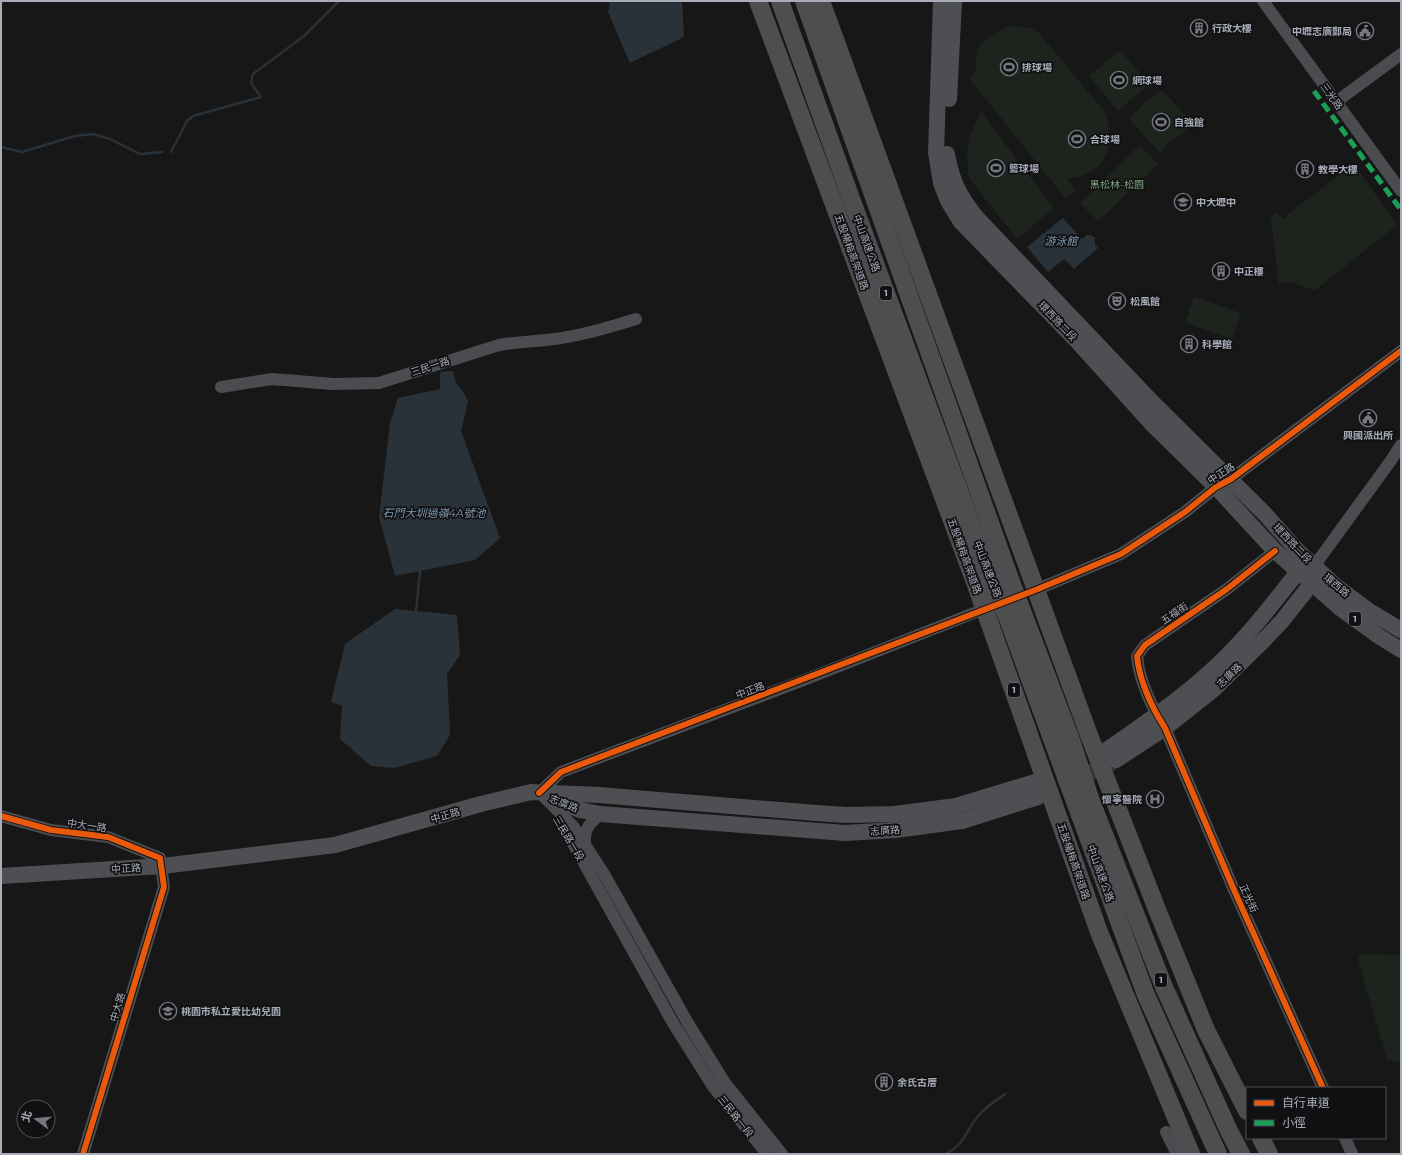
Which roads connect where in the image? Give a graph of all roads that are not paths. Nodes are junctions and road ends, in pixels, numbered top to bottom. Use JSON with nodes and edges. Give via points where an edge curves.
{"nodes":[{"id":1,"x":758,"y":1,"type":"edge"},
{"id":2,"x":780,"y":1,"type":"edge"},
{"id":3,"x":804,"y":1,"type":"edge"},
{"id":4,"x":821,"y":1,"type":"edge"},
{"id":5,"x":941,"y":1,"type":"edge"},
{"id":6,"x":954,"y":1,"type":"edge"},
{"id":7,"x":1263,"y":1,"type":"edge"},
{"id":8,"x":1401,"y":54,"type":"edge"},
{"id":9,"x":1336,"y":102,"type":"junction"},
{"id":10,"x":1401,"y":191,"type":"edge"},
{"id":11,"x":636,"y":319,"type":"dead end"},
{"id":12,"x":1401,"y":351,"type":"edge"},
{"id":13,"x":221,"y":388,"type":"dead end"},
{"id":14,"x":1401,"y":445,"type":"edge"},
{"id":15,"x":1231,"y":479,"type":"junction"},
{"id":16,"x":1216,"y":487,"type":"junction"},
{"id":17,"x":1275,"y":551,"type":"junction"},
{"id":18,"x":1314,"y":565,"type":"junction"},
{"id":19,"x":1298,"y":572,"type":"junction"},
{"id":20,"x":1002,"y":582,"type":"junction"},
{"id":21,"x":1312,"y":583,"type":"junction"},
{"id":22,"x":1038,"y":589,"type":"dead end"},
{"id":23,"x":974,"y":613,"type":"dead end"},
{"id":24,"x":1401,"y":630,"type":"edge"},
{"id":25,"x":1401,"y":650,"type":"edge"},
{"id":26,"x":1161,"y":722,"type":"junction"},
{"id":27,"x":1111,"y":756,"type":"tunnel mouth"},
{"id":28,"x":538,"y":792,"type":"junction"},
{"id":29,"x":1083,"y":802,"type":"junction"},
{"id":30,"x":600,"y":814,"type":"junction"},
{"id":31,"x":1,"y":816,"type":"edge"},
{"id":32,"x":585,"y":845,"type":"junction"},
{"id":33,"x":162,"y":866,"type":"junction"},
{"id":34,"x":1,"y":876,"type":"edge"},
{"id":35,"x":1323,"y":1087,"type":"edge"},
{"id":36,"x":1246,"y":1109,"type":"edge"},
{"id":37,"x":1166,"y":1132,"type":"dead end"},
{"id":38,"x":1262,"y":1139,"type":"edge"},
{"id":39,"x":1345,"y":1139,"type":"edge"},
{"id":40,"x":76,"y":1154,"type":"edge"},
{"id":41,"x":83,"y":1154,"type":"edge"},
{"id":42,"x":767,"y":1154,"type":"edge"},
{"id":43,"x":782,"y":1154,"type":"edge"},
{"id":44,"x":1177,"y":1154,"type":"edge"},
{"id":45,"x":1191,"y":1154,"type":"edge"},
{"id":46,"x":1218,"y":1154,"type":"edge"},
{"id":47,"x":1241,"y":1154,"type":"edge"},
{"id":48,"x":1269,"y":1154,"type":"edge"},
{"id":49,"x":1352,"y":1154,"type":"edge"}],
"edges":[{"from":1,"to":45,"type":"highway","name":"五股楊梅高架道路","number":"1","via":[[978,589],[1099,932]]},
{"from":2,"to":20,"type":"highway","name":"中山高速公路","number":"1","via":[[854,208]]},
{"from":3,"to":20,"type":"highway","name":"中山高速公路","number":"1"},
{"from":4,"to":36,"type":"highway","number":"1","via":[[1086,728],[1206,1030]]},
{"from":5,"to":16,"type":"main road","name":"環西路二段","number":"1","via":[[936,153],[941,183],[948,201],[961,222],[1076,340],[1151,423]]},
{"from":6,"to":15,"type":"main road","name":"環西路二段","number":"1","via":[[947,154],[951,174],[965,203],[1153,403]]},
{"from":7,"to":9,"type":"street","name":"三光路"},
{"from":8,"to":9,"type":"street"},
{"from":9,"to":10,"type":"street","name":"三光路"},
{"from":11,"to":13,"type":"street","name":"三民一路","via":[[583,334],[545,341],[512,342],[379,383],[333,384],[272,379]]},
{"from":12,"to":15,"type":"street","name":"中正路"},
{"from":14,"to":18,"type":"street","name":"志廣路"},
{"from":15,"to":16,"type":"street","name":"中正路"},
{"from":15,"to":18,"type":"main road","name":"環西路二段","number":"1"},
{"from":16,"to":17,"type":"main road","name":"環西路二段","number":"1"},
{"from":16,"to":22,"type":"street","name":"中正路","via":[[1185,512],[1121,554]]},
{"from":17,"to":19,"type":"main road","name":"環西路二段","number":"1"},
{"from":17,"to":26,"type":"street","name":"五福街","via":[[1228,588],[1145,645],[1137,656],[1138,670]]},
{"from":18,"to":19,"type":"main road","name":"志廣路"},
{"from":18,"to":21,"type":"main road"},
{"from":18,"to":24,"type":"main road","name":"環西路","number":"1","via":[[1337,587]]},
{"from":19,"to":21,"type":"main road","name":"環西路二段","number":"1"},
{"from":19,"to":26,"type":"main road","name":"志廣路","via":[[1240,642]]},
{"from":20,"to":29,"type":"highway","name":"中山高速公路","number":"1"},
{"from":21,"to":25,"type":"main road","name":"環西路","number":"1","via":[[1340,608]]},
{"from":21,"to":26,"type":"main road","name":"志廣路","via":[[1263,642],[1213,690]]},
{"from":23,"to":28,"type":"street","name":"中正路","via":[[562,772]]},
{"from":26,"to":27,"type":"main road","name":"志廣路"},
{"from":26,"to":35,"type":"street","name":"正光街"},
{"from":28,"to":30,"type":"main road","name":"志廣路","via":[[580,810]]},
{"from":28,"to":30,"type":"main road","name":"志廣路","via":[[846,815],[888,814],[956,806],[1037,789],[962,822],[845,833]]},
{"from":28,"to":32,"type":"street","name":"三民路一段","via":[[573,826]]},
{"from":28,"to":33,"type":"main road","name":"中正路","via":[[487,802],[335,845]]},
{"from":28,"to":42,"type":"street","name":"三民路一段","via":[[564,826],[669,1017],[714,1088]]},
{"from":29,"to":46,"type":"highway","name":"中山高速公路","number":"1","via":[[1146,995]]},
{"from":29,"to":47,"type":"highway","name":"中山高速公路","number":"1"},
{"from":30,"to":32,"type":"street","via":[[588,824],[584,835]]},
{"from":31,"to":33,"type":"street","name":"中大一路","via":[[51,830],[108,837],[160,858]]},
{"from":32,"to":43,"type":"street","name":"三民路一段","via":[[725,1083]]},
{"from":33,"to":34,"type":"main road","name":"中正路"},
{"from":33,"to":40,"type":"street"},
{"from":33,"to":41,"type":"street","name":"中大路","via":[[164,887]]},
{"from":37,"to":44,"type":"street"},
{"from":38,"to":48,"type":"highway"},
{"from":39,"to":49,"type":"street"}]}
